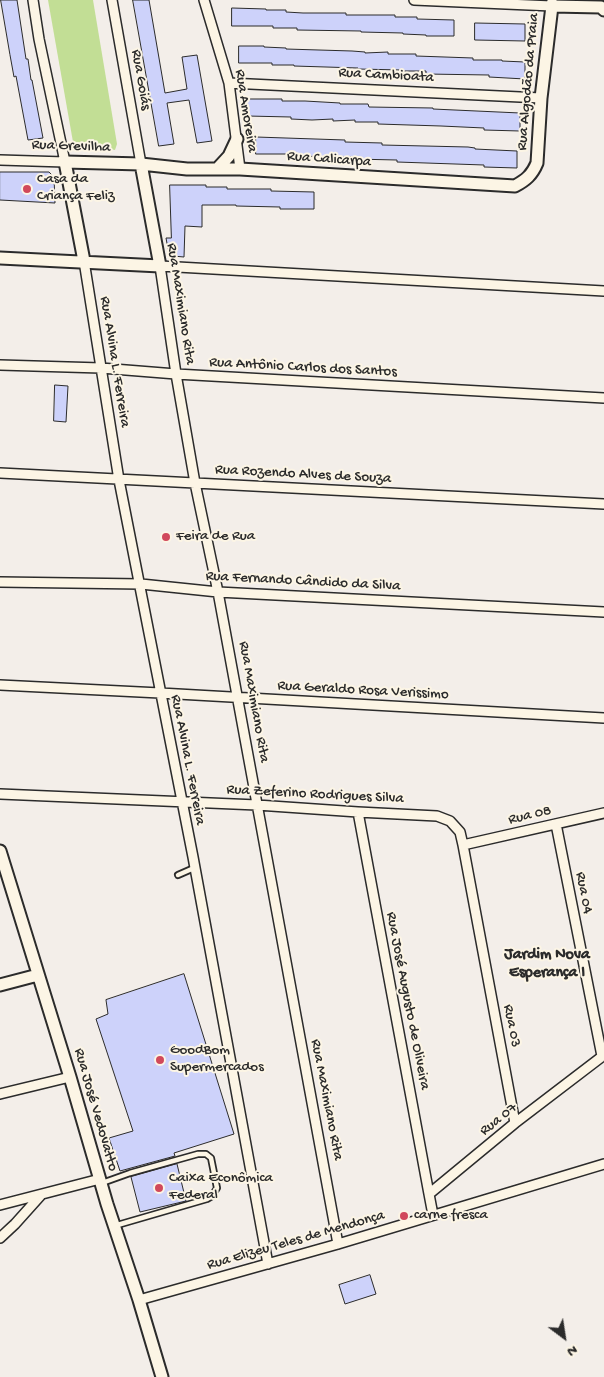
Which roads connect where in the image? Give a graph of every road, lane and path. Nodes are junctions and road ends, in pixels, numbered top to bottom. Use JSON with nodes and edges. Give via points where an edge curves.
{"nodes":[{"id":1,"x":33,"y":0,"type":"edge"},
{"id":2,"x":112,"y":0,"type":"edge"},
{"id":3,"x":204,"y":0,"type":"edge"},
{"id":4,"x":414,"y":0,"type":"edge"},
{"id":5,"x":552,"y":3,"type":"edge"},
{"id":6,"x":602,"y":6,"type":"edge"},
{"id":7,"x":229,"y":83,"type":"junction"},
{"id":8,"x":541,"y":98,"type":"junction"},
{"id":9,"x":236,"y":140,"type":"junction"},
{"id":10,"x":0,"y":160,"type":"edge"},
{"id":11,"x":65,"y":162,"type":"junction"},
{"id":12,"x":141,"y":164,"type":"junction"},
{"id":13,"x":217,"y":169,"type":"junction"},
{"id":14,"x":240,"y":169,"type":"junction"},
{"id":15,"x":514,"y":186,"type":"joint"},
{"id":16,"x":0,"y":258,"type":"edge"},
{"id":17,"x":84,"y":261,"type":"junction"},
{"id":18,"x":160,"y":266,"type":"junction"},
{"id":19,"x":604,"y":291,"type":"edge"},
{"id":20,"x":0,"y":365,"type":"edge"},
{"id":21,"x":101,"y":368,"type":"junction"},
{"id":22,"x":176,"y":374,"type":"junction"},
{"id":23,"x":604,"y":398,"type":"edge"},
{"id":24,"x":0,"y":473,"type":"edge"},
{"id":25,"x":120,"y":480,"type":"junction"},
{"id":26,"x":195,"y":483,"type":"junction"},
{"id":27,"x":604,"y":504,"type":"edge"},
{"id":28,"x":0,"y":582,"type":"edge"},
{"id":29,"x":141,"y":584,"type":"junction"},
{"id":30,"x":218,"y":592,"type":"junction"},
{"id":31,"x":604,"y":612,"type":"edge"},
{"id":32,"x":0,"y":685,"type":"edge"},
{"id":33,"x":160,"y":692,"type":"junction"},
{"id":34,"x":236,"y":697,"type":"junction"},
{"id":35,"x":604,"y":718,"type":"edge"},
{"id":36,"x":0,"y":794,"type":"edge"},
{"id":37,"x":181,"y":802,"type":"junction"},
{"id":38,"x":257,"y":805,"type":"junction"},
{"id":39,"x":358,"y":812,"type":"junction"},
{"id":40,"x":604,"y":813,"type":"edge"},
{"id":41,"x":556,"y":824,"type":"junction"},
{"id":42,"x":463,"y":845,"type":"junction"},
{"id":43,"x":0,"y":851,"type":"edge"},
{"id":44,"x":194,"y":868,"type":"junction"},
{"id":45,"x":178,"y":875,"type":"dead end"},
{"id":46,"x":4,"y":877,"type":"edge"},
{"id":47,"x":38,"y":975,"type":"junction"},
{"id":48,"x":0,"y":985,"type":"edge"},
{"id":49,"x":603,"y":1055,"type":"edge"},
{"id":50,"x":70,"y":1077,"type":"junction"},
{"id":51,"x":0,"y":1094,"type":"edge"},
{"id":52,"x":515,"y":1123,"type":"junction"},
{"id":53,"x":604,"y":1164,"type":"edge"},
{"id":54,"x":100,"y":1181,"type":"junction"},
{"id":55,"x":428,"y":1194,"type":"junction"},
{"id":56,"x":41,"y":1195,"type":"junction"},
{"id":57,"x":0,"y":1205,"type":"edge"},
{"id":58,"x":433,"y":1215,"type":"junction"},
{"id":59,"x":114,"y":1226,"type":"junction"},
{"id":60,"x":0,"y":1238,"type":"edge"},
{"id":61,"x":338,"y":1244,"type":"junction"},
{"id":62,"x":268,"y":1264,"type":"junction"},
{"id":63,"x":139,"y":1300,"type":"junction"},
{"id":64,"x":162,"y":1377,"type":"edge"}],
"edges":[{"from":1,"to":11,"type":"street"},
{"from":2,"to":12,"type":"street","name":"Rua Goiás"},
{"from":3,"to":7,"type":"street","name":"Rua Amoreira"},
{"from":4,"to":5,"type":"street"},
{"from":5,"to":6,"type":"street"},
{"from":5,"to":8,"type":"street","name":"Rua Algodão da Praia"},
{"from":7,"to":8,"type":"street","name":"Rua Cambioata"},
{"from":7,"to":9,"type":"street","name":"Rua Amoreira"},
{"from":8,"to":15,"type":"street","name":"Rua Algodão da Praia","via":[[537,163],[526,180]]},
{"from":9,"to":13,"type":"street","via":[[229,156]]},
{"from":9,"to":14,"type":"street","name":"Rua Amoreira"},
{"from":10,"to":11,"type":"street","name":"Rua Grevilha"},
{"from":11,"to":12,"type":"street","name":"Rua Grevilha"},
{"from":11,"to":17,"type":"street"},
{"from":12,"to":13,"type":"street","name":"Rua Calicarpa"},
{"from":12,"to":18,"type":"street","name":"Rua Maximiano Rita"},
{"from":13,"to":14,"type":"street","name":"Rua Calicarpa"},
{"from":14,"to":15,"type":"street","name":"Rua Calicarpa"},
{"from":16,"to":17,"type":"street"},
{"from":17,"to":18,"type":"street"},
{"from":17,"to":21,"type":"street","name":"Rua Alvina L. Ferreira"},
{"from":18,"to":19,"type":"street"},
{"from":18,"to":22,"type":"street","name":"Rua Maximiano Rita"},
{"from":20,"to":21,"type":"street","name":"Rua Antônio Carlos dos Santos"},
{"from":21,"to":22,"type":"street","name":"Rua Antônio Carlos dos Santos"},
{"from":21,"to":25,"type":"street","name":"Rua Alvina L. Ferreira"},
{"from":22,"to":23,"type":"street","name":"Rua Antônio Carlos dos Santos"},
{"from":22,"to":26,"type":"street","name":"Rua Maximiano Rita"},
{"from":24,"to":25,"type":"street","name":"Rua Rozendo Alves de Souza"},
{"from":25,"to":26,"type":"street","name":"Rua Rozendo Alves de Souza"},
{"from":25,"to":29,"type":"street","name":"Rua Alvina L. Ferreira"},
{"from":26,"to":27,"type":"street","name":"Rua Rozendo Alves de Souza"},
{"from":26,"to":30,"type":"street","name":"Rua Maximiano Rita"},
{"from":28,"to":29,"type":"street","name":"Rua Fernando Cândido da Silva"},
{"from":29,"to":30,"type":"street","name":"Rua Fernando Cândido da Silva"},
{"from":29,"to":33,"type":"street","name":"Rua Alvina L. Ferreira"},
{"from":30,"to":31,"type":"street","name":"Rua Fernando Cândido da Silva"},
{"from":30,"to":34,"type":"street","name":"Rua Maximiano Rita"},
{"from":32,"to":33,"type":"street","name":"Rua Geraldo Rosa Verissimo"},
{"from":33,"to":34,"type":"street","name":"Rua Geraldo Rosa Verissimo"},
{"from":33,"to":37,"type":"street","name":"Rua Alvina L. Ferreira"},
{"from":34,"to":35,"type":"street","name":"Rua Geraldo Rosa Verissimo"},
{"from":34,"to":38,"type":"street","name":"Rua Maximiano Rita"},
{"from":36,"to":37,"type":"street","name":"Rua Zeferino Rodrigues Silva"},
{"from":37,"to":38,"type":"street","name":"Rua Zeferino Rodrigues Silva"},
{"from":37,"to":44,"type":"street","name":"Rua Alvina L. Ferreira"},
{"from":38,"to":39,"type":"street","name":"Rua Zeferino Rodrigues Silva"},
{"from":38,"to":61,"type":"street","name":"Rua Maximiano Rita"},
{"from":39,"to":42,"type":"street","name":"Rua Zeferino Rodrigues Silva","via":[[437,816],[450,821],[460,832]]},
{"from":39,"to":55,"type":"street","name":"Rua José Augusto de Oliveira"},
{"from":40,"to":41,"type":"street","name":"Rua 08"},
{"from":41,"to":42,"type":"street","name":"Rua 08"},
{"from":41,"to":49,"type":"street","name":"Rua 04"},
{"from":42,"to":52,"type":"street","name":"Rua 03"},
{"from":43,"to":46,"type":"street","name":"Rua José Vedovatto"},
{"from":44,"to":45,"type":"lane"},
{"from":44,"to":62,"type":"street","name":"Rua Alvina L. Ferreira"},
{"from":46,"to":47,"type":"street","name":"Rua José Vedovatto"},
{"from":47,"to":48,"type":"street"},
{"from":47,"to":50,"type":"street","name":"Rua José Vedovatto"},
{"from":49,"to":52,"type":"street","name":"Rua 07"},
{"from":50,"to":51,"type":"street"},
{"from":50,"to":54,"type":"street","name":"Rua José Vedovatto"},
{"from":52,"to":55,"type":"street","name":"Rua 07"},
{"from":53,"to":58,"type":"street","name":"Rua Elizeu Teles de Mendonça"},
{"from":54,"to":56,"type":"street"},
{"from":54,"to":59,"type":"street","name":"Rua José Vedovatto"},
{"from":54,"to":59,"type":"lane","via":[[198,1154],[211,1158],[217,1188],[212,1196]]},
{"from":55,"to":58,"type":"street"},
{"from":56,"to":57,"type":"street"},
{"from":56,"to":60,"type":"street"},
{"from":58,"to":61,"type":"street","name":"Rua Elizeu Teles de Mendonça"},
{"from":59,"to":63,"type":"street","name":"Rua José Vedovatto"},
{"from":61,"to":62,"type":"street","name":"Rua Elizeu Teles de Mendonça"},
{"from":62,"to":63,"type":"street","name":"Rua Elizeu Teles de Mendonça"},
{"from":63,"to":64,"type":"street","name":"Rua José Vedovatto"}]}
